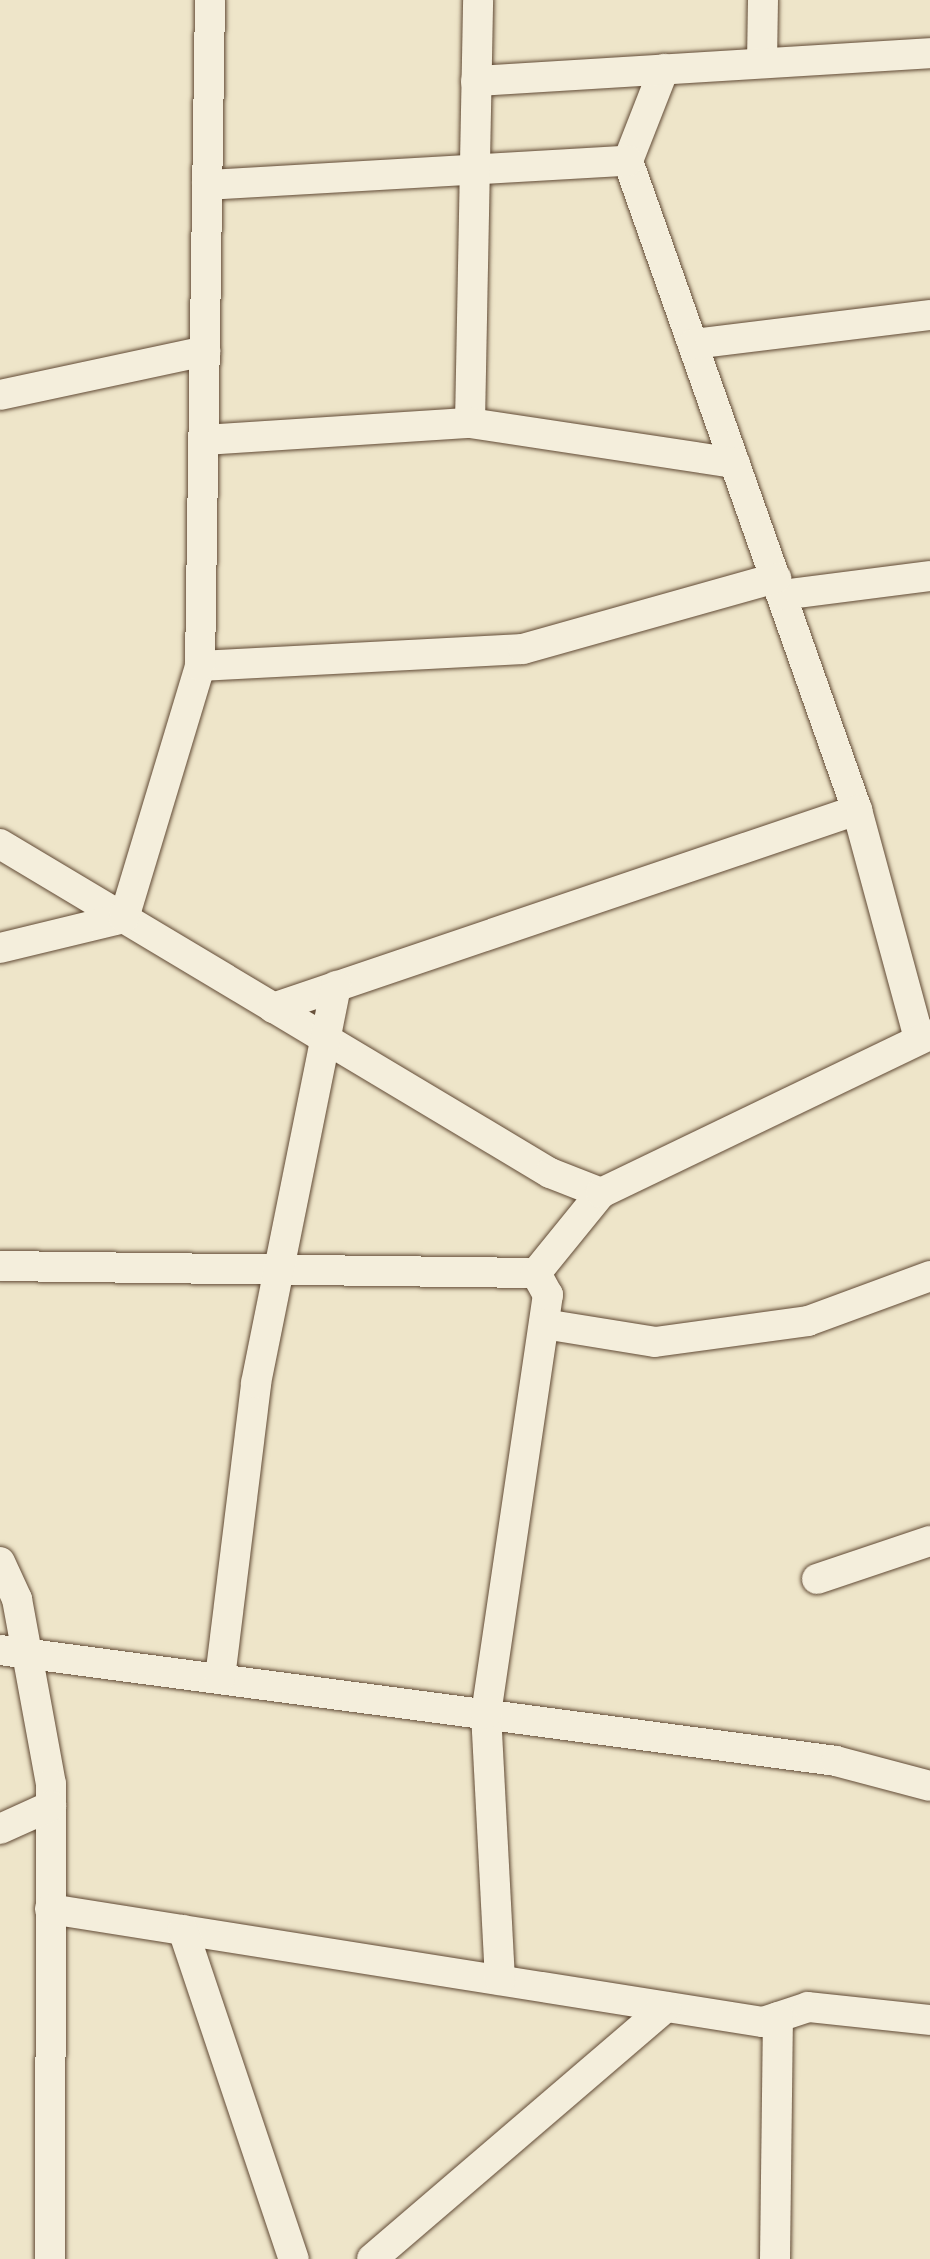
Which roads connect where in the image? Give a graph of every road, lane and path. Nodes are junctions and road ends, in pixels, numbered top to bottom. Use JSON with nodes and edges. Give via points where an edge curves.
{"nodes":[{"id":1,"x":210,"y":0,"type":"edge"},
{"id":2,"x":478,"y":0,"type":"edge"},
{"id":3,"x":763,"y":0,"type":"edge"},
{"id":4,"x":930,"y":53,"type":"edge"},
{"id":5,"x":762,"y":63,"type":"junction"},
{"id":6,"x":664,"y":69,"type":"junction"},
{"id":7,"x":476,"y":81,"type":"junction"},
{"id":8,"x":628,"y":161,"type":"junction"},
{"id":9,"x":475,"y":170,"type":"junction"},
{"id":10,"x":207,"y":185,"type":"junction"},
{"id":11,"x":930,"y":315,"type":"edge"},
{"id":12,"x":693,"y":344,"type":"junction"},
{"id":13,"x":205,"y":351,"type":"junction"},
{"id":14,"x":0,"y":395,"type":"edge"},
{"id":15,"x":471,"y":422,"type":"junction"},
{"id":16,"x":204,"y":440,"type":"junction"},
{"id":17,"x":735,"y":463,"type":"junction"},
{"id":18,"x":930,"y":576,"type":"edge"},
{"id":19,"x":779,"y":587,"type":"junction"},
{"id":20,"x":200,"y":666,"type":"junction"},
{"id":21,"x":857,"y":810,"type":"junction"},
{"id":22,"x":0,"y":844,"type":"edge"},
{"id":23,"x":124,"y":918,"type":"junction"},
{"id":24,"x":0,"y":948,"type":"edge"},
{"id":25,"x":336,"y":986,"type":"junction"},
{"id":26,"x":273,"y":1007,"type":"junction"},
{"id":27,"x":924,"y":1036,"type":"edge"},
{"id":28,"x":326,"y":1039,"type":"junction"},
{"id":29,"x":601,"y":1193,"type":"junction"},
{"id":30,"x":0,"y":1266,"type":"edge"},
{"id":31,"x":280,"y":1268,"type":"junction"},
{"id":32,"x":536,"y":1273,"type":"junction"},
{"id":33,"x":930,"y":1276,"type":"edge"},
{"id":34,"x":544,"y":1324,"type":"junction"},
{"id":35,"x":930,"y":1541,"type":"edge"},
{"id":36,"x":0,"y":1562,"type":"edge"},
{"id":37,"x":817,"y":1579,"type":"dead end"},
{"id":38,"x":13,"y":1651,"type":"edge"},
{"id":39,"x":220,"y":1678,"type":"junction"},
{"id":40,"x":486,"y":1714,"type":"junction"},
{"id":41,"x":930,"y":1786,"type":"edge"},
{"id":42,"x":51,"y":1805,"type":"junction"},
{"id":43,"x":0,"y":1829,"type":"edge"},
{"id":44,"x":50,"y":1909,"type":"junction"},
{"id":45,"x":183,"y":1930,"type":"junction"},
{"id":46,"x":500,"y":1980,"type":"junction"},
{"id":47,"x":666,"y":2007,"type":"junction"},
{"id":48,"x":779,"y":2017,"type":"junction"},
{"id":49,"x":930,"y":2020,"type":"edge"},
{"id":50,"x":50,"y":2259,"type":"edge"},
{"id":51,"x":294,"y":2259,"type":"edge"},
{"id":52,"x":372,"y":2259,"type":"edge"},
{"id":53,"x":775,"y":2259,"type":"edge"}],
"edges":[{"from":1,"to":10,"type":"street"},
{"from":2,"to":7,"type":"street"},
{"from":3,"to":5,"type":"street"},
{"from":4,"to":5,"type":"street"},
{"from":5,"to":6,"type":"street"},
{"from":6,"to":7,"type":"street"},
{"from":6,"to":8,"type":"street"},
{"from":7,"to":9,"type":"street"},
{"from":8,"to":9,"type":"street"},
{"from":8,"to":12,"type":"street"},
{"from":9,"to":10,"type":"street"},
{"from":9,"to":15,"type":"street"},
{"from":10,"to":13,"type":"street"},
{"from":11,"to":12,"type":"street"},
{"from":12,"to":17,"type":"street"},
{"from":13,"to":14,"type":"street"},
{"from":13,"to":16,"type":"street"},
{"from":15,"to":16,"type":"street"},
{"from":15,"to":17,"type":"street"},
{"from":16,"to":20,"type":"street"},
{"from":17,"to":19,"type":"street"},
{"from":18,"to":19,"type":"street"},
{"from":19,"to":20,"type":"street","via":[[523,649]]},
{"from":19,"to":21,"type":"street"},
{"from":20,"to":23,"type":"street"},
{"from":21,"to":25,"type":"street"},
{"from":21,"to":27,"type":"street"},
{"from":22,"to":23,"type":"street"},
{"from":23,"to":24,"type":"street"},
{"from":23,"to":26,"type":"street"},
{"from":25,"to":26,"type":"street"},
{"from":25,"to":28,"type":"street"},
{"from":26,"to":28,"type":"street"},
{"from":27,"to":29,"type":"street"},
{"from":28,"to":29,"type":"street","via":[[550,1173]]},
{"from":28,"to":31,"type":"street"},
{"from":29,"to":32,"type":"street"},
{"from":30,"to":31,"type":"street"},
{"from":31,"to":32,"type":"street"},
{"from":31,"to":39,"type":"street","via":[[256,1383]]},
{"from":32,"to":34,"type":"street","via":[[548,1295]]},
{"from":33,"to":34,"type":"street","via":[[808,1321],[655,1342]]},
{"from":34,"to":40,"type":"street"},
{"from":35,"to":37,"type":"street"},
{"from":36,"to":38,"type":"street","via":[[16,1599]]},
{"from":38,"to":39,"type":"street"},
{"from":38,"to":42,"type":"street"},
{"from":39,"to":40,"type":"street"},
{"from":40,"to":41,"type":"street","via":[[836,1761]]},
{"from":40,"to":46,"type":"street"},
{"from":42,"to":43,"type":"street"},
{"from":42,"to":44,"type":"street"},
{"from":44,"to":45,"type":"street"},
{"from":44,"to":50,"type":"street"},
{"from":45,"to":46,"type":"street"},
{"from":45,"to":51,"type":"street"},
{"from":46,"to":47,"type":"street"},
{"from":47,"to":48,"type":"street","via":[[763,2022]]},
{"from":47,"to":52,"type":"street"},
{"from":48,"to":49,"type":"street","via":[[808,2007]]},
{"from":48,"to":53,"type":"street"}]}
